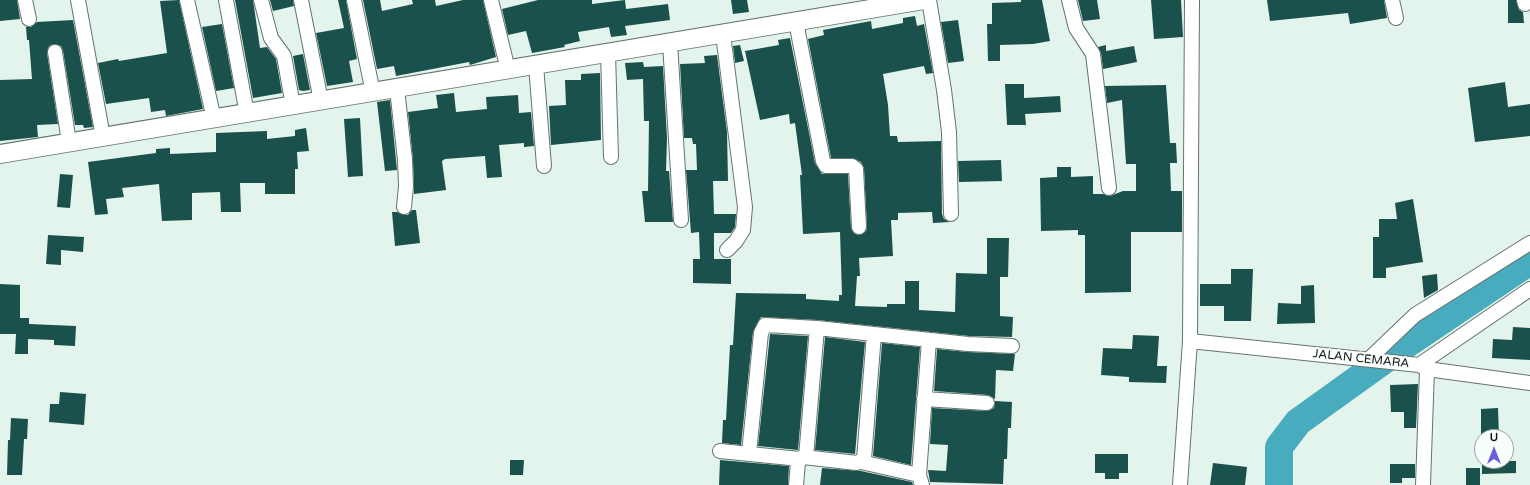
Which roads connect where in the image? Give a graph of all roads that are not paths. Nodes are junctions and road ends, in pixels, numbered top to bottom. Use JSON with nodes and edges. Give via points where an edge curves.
{"nodes":[{"id":1,"x":25,"y":0,"type":"edge"},
{"id":2,"x":78,"y":0,"type":"edge"},
{"id":3,"x":187,"y":0,"type":"edge"},
{"id":4,"x":226,"y":0,"type":"edge"},
{"id":5,"x":262,"y":0,"type":"edge"},
{"id":6,"x":301,"y":0,"type":"edge"},
{"id":7,"x":354,"y":0,"type":"edge"},
{"id":8,"x":491,"y":0,"type":"edge"},
{"id":9,"x":924,"y":0,"type":"edge"},
{"id":10,"x":929,"y":0,"type":"edge"},
{"id":11,"x":1069,"y":0,"type":"edge"},
{"id":12,"x":1192,"y":0,"type":"edge"},
{"id":13,"x":1392,"y":0,"type":"edge"},
{"id":14,"x":1396,"y":18,"type":"dead end"},
{"id":15,"x":29,"y":19,"type":"dead end"},
{"id":16,"x":796,"y":22,"type":"junction"},
{"id":17,"x":723,"y":34,"type":"junction"},
{"id":18,"x":670,"y":43,"type":"junction"},
{"id":19,"x":55,"y":52,"type":"dead end"},
{"id":20,"x":608,"y":53,"type":"junction"},
{"id":21,"x":536,"y":65,"type":"junction"},
{"id":22,"x":508,"y":70,"type":"junction"},
{"id":23,"x":397,"y":89,"type":"junction"},
{"id":24,"x":373,"y":93,"type":"junction"},
{"id":25,"x":321,"y":101,"type":"junction"},
{"id":26,"x":293,"y":106,"type":"junction"},
{"id":27,"x":246,"y":114,"type":"junction"},
{"id":28,"x":214,"y":119,"type":"junction"},
{"id":29,"x":103,"y":137,"type":"junction"},
{"id":30,"x":69,"y":142,"type":"junction"},
{"id":31,"x":0,"y":154,"type":"edge"},
{"id":32,"x":611,"y":157,"type":"dead end"},
{"id":33,"x":544,"y":166,"type":"dead end"},
{"id":34,"x":1109,"y":188,"type":"dead end"},
{"id":35,"x":404,"y":207,"type":"dead end"},
{"id":36,"x":951,"y":214,"type":"dead end"},
{"id":37,"x":681,"y":220,"type":"dead end"},
{"id":38,"x":859,"y":227,"type":"dead end"},
{"id":39,"x":1530,"y":243,"type":"edge"},
{"id":40,"x":727,"y":250,"type":"dead end"},
{"id":41,"x":1530,"y":289,"type":"edge"},
{"id":42,"x":817,"y":328,"type":"junction"},
{"id":43,"x":874,"y":334,"type":"junction"},
{"id":44,"x":929,"y":340,"type":"junction"},
{"id":45,"x":1190,"y":341,"type":"junction"},
{"id":46,"x":1012,"y":346,"type":"dead end"},
{"id":47,"x":1372,"y":360,"type":"junction"},
{"id":48,"x":1423,"y":367,"type":"junction"},
{"id":49,"x":1530,"y":383,"type":"edge"},
{"id":50,"x":924,"y":399,"type":"junction"},
{"id":51,"x":987,"y":403,"type":"dead end"},
{"id":52,"x":720,"y":451,"type":"dead end"},
{"id":53,"x":750,"y":453,"type":"junction"},
{"id":54,"x":803,"y":458,"type":"junction"},
{"id":55,"x":861,"y":462,"type":"junction"},
{"id":56,"x":920,"y":480,"type":"edge"},
{"id":57,"x":796,"y":485,"type":"edge"},
{"id":58,"x":1180,"y":485,"type":"edge"},
{"id":59,"x":1423,"y":485,"type":"edge"}],
"edges":[{"from":1,"to":15,"type":"street"},
{"from":2,"to":29,"type":"street"},
{"from":3,"to":28,"type":"street"},
{"from":4,"to":27,"type":"street"},
{"from":5,"to":26,"type":"street","via":[[271,38],[284,56]]},
{"from":6,"to":25,"type":"street"},
{"from":7,"to":24,"type":"street"},
{"from":8,"to":22,"type":"street"},
{"from":9,"to":16,"type":"street"},
{"from":10,"to":36,"type":"street","via":[[949,132]]},
{"from":11,"to":34,"type":"street","via":[[1076,28],[1093,54]]},
{"from":12,"to":45,"type":"street"},
{"from":13,"to":14,"type":"street"},
{"from":16,"to":17,"type":"street"},
{"from":16,"to":38,"type":"street","via":[[822,161],[826,166],[852,166],[856,169]]},
{"from":17,"to":18,"type":"street"},
{"from":17,"to":40,"type":"street","via":[[745,207],[743,230]]},
{"from":18,"to":20,"type":"street"},
{"from":18,"to":37,"type":"street"},
{"from":19,"to":30,"type":"street"},
{"from":20,"to":21,"type":"street"},
{"from":20,"to":32,"type":"street"},
{"from":21,"to":22,"type":"street"},
{"from":21,"to":33,"type":"street"},
{"from":22,"to":23,"type":"street"},
{"from":23,"to":24,"type":"street"},
{"from":23,"to":35,"type":"street","via":[[405,160]]},
{"from":24,"to":25,"type":"street"},
{"from":25,"to":26,"type":"street"},
{"from":26,"to":27,"type":"street"},
{"from":27,"to":28,"type":"street"},
{"from":28,"to":29,"type":"street"},
{"from":29,"to":30,"type":"street"},
{"from":30,"to":31,"type":"street"},
{"from":39,"to":47,"type":"street","via":[[1415,315]]},
{"from":41,"to":48,"type":"street"},
{"from":42,"to":43,"type":"street"},
{"from":42,"to":53,"type":"street","via":[[770,324],[762,328]]},
{"from":42,"to":54,"type":"street"},
{"from":43,"to":44,"type":"street"},
{"from":43,"to":55,"type":"street","via":[[864,459]]},
{"from":44,"to":46,"type":"street"},
{"from":44,"to":50,"type":"street"},
{"from":45,"to":47,"type":"street","name":"JALAN CEMARA"},
{"from":45,"to":58,"type":"street"},
{"from":47,"to":48,"type":"street","name":"JALAN CEMARA"},
{"from":48,"to":49,"type":"street","name":"JALAN CEMARA"},
{"from":48,"to":59,"type":"street"},
{"from":50,"to":51,"type":"street"},
{"from":50,"to":56,"type":"street"},
{"from":52,"to":53,"type":"street"},
{"from":53,"to":54,"type":"street"},
{"from":54,"to":55,"type":"street"},
{"from":54,"to":57,"type":"street"},
{"from":55,"to":56,"type":"street"}]}
